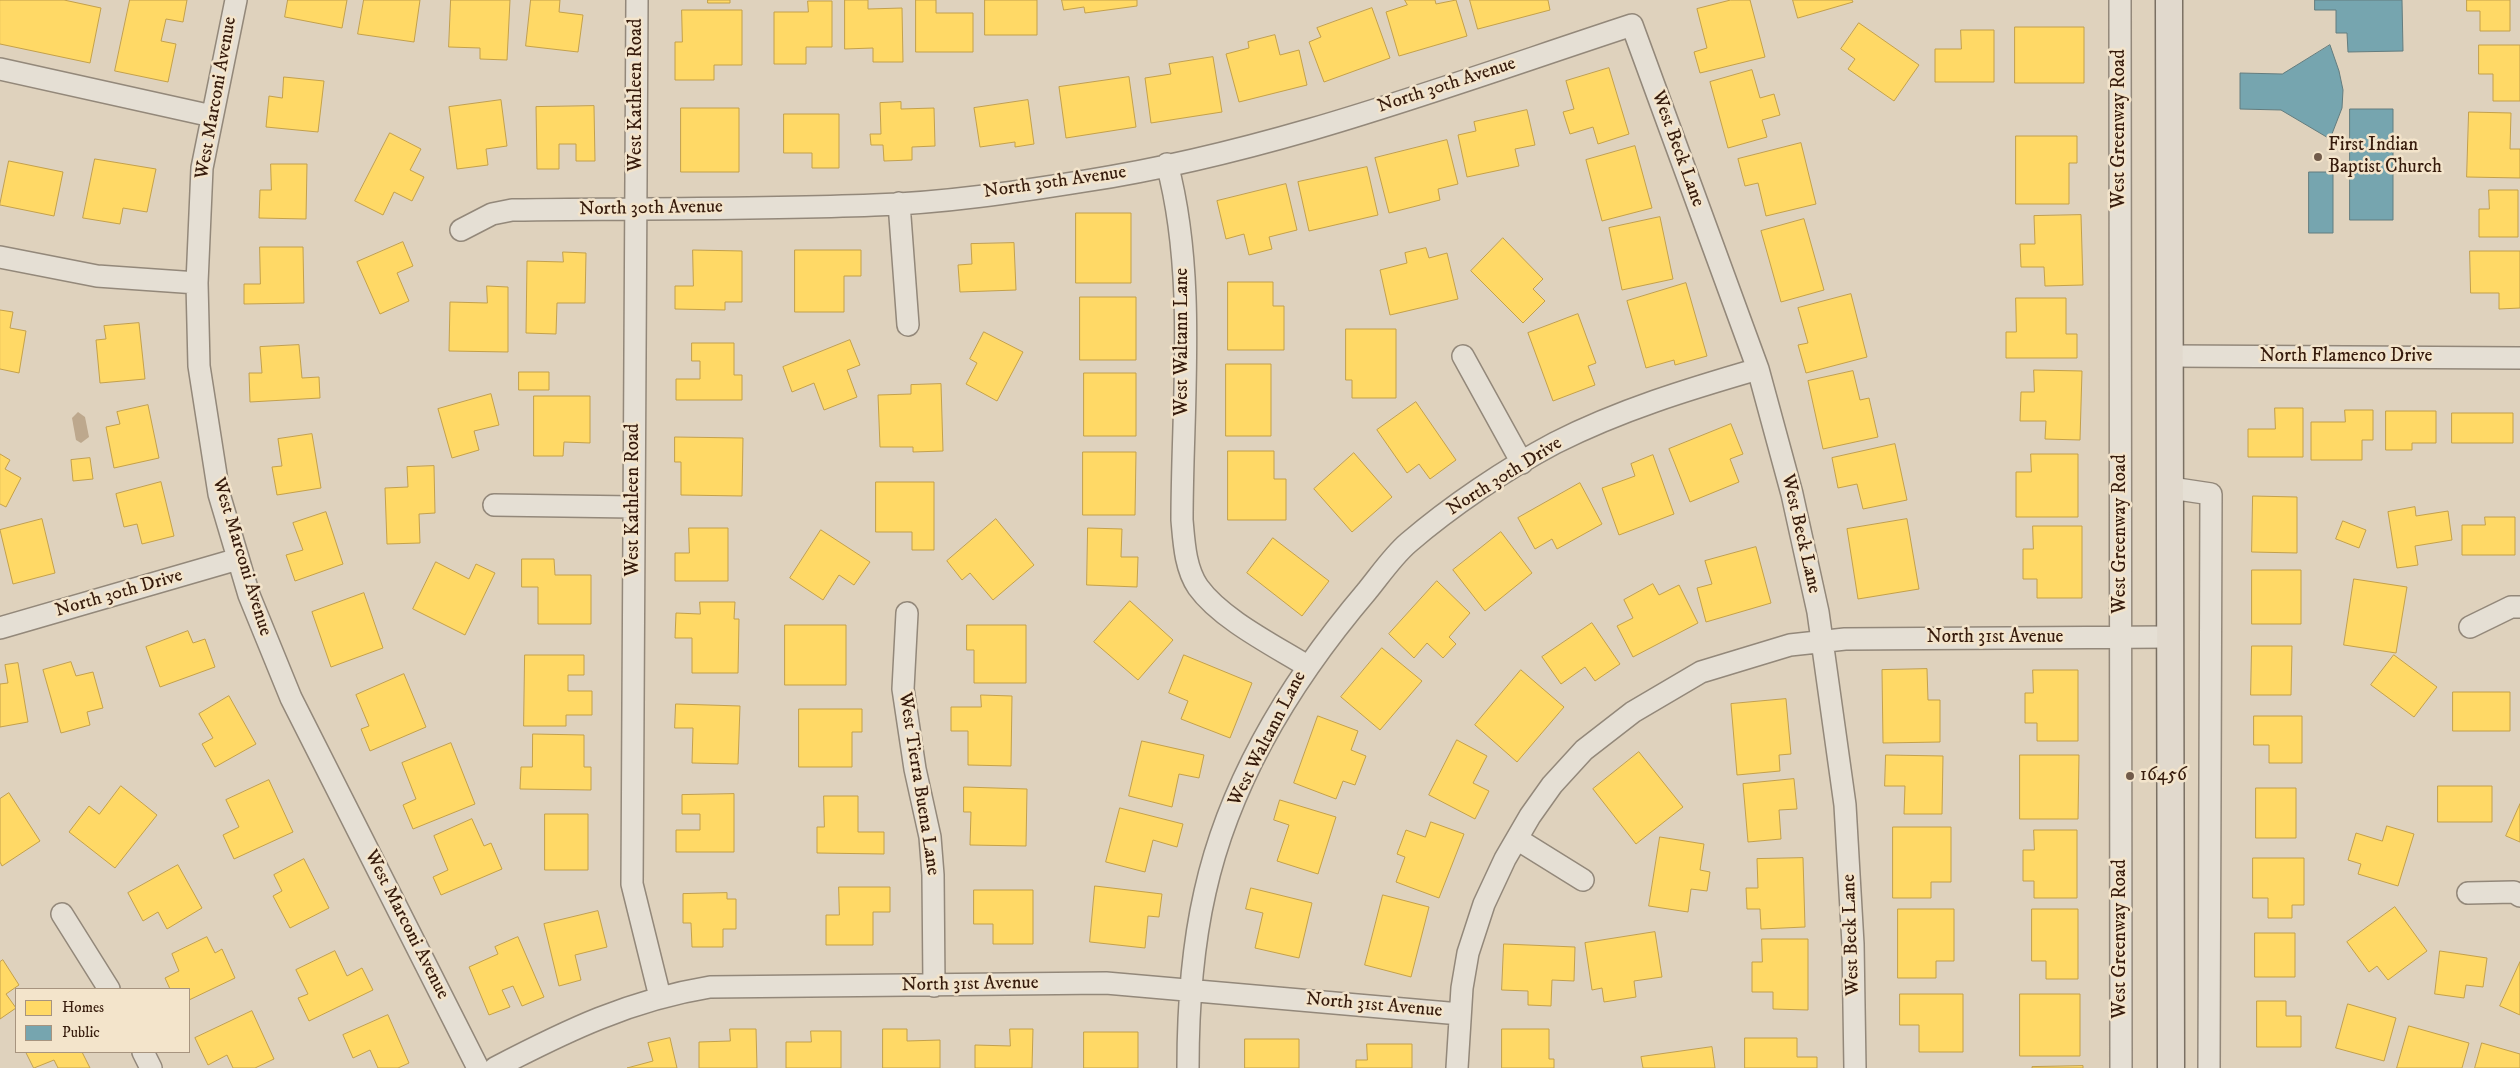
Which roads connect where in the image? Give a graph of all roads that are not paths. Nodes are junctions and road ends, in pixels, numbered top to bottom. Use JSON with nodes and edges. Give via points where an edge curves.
{"nodes":[{"id":1,"x":236,"y":0,"type":"edge"},
{"id":2,"x":637,"y":0,"type":"edge"},
{"id":3,"x":2120,"y":0,"type":"edge"},
{"id":4,"x":2169,"y":0,"type":"edge"},
{"id":5,"x":1632,"y":25,"type":"joint"},
{"id":6,"x":0,"y":69,"type":"edge"},
{"id":7,"x":212,"y":116,"type":"junction"},
{"id":8,"x":1167,"y":164,"type":"junction"},
{"id":9,"x":899,"y":203,"type":"junction"},
{"id":10,"x":637,"y":209,"type":"junction"},
{"id":11,"x":461,"y":230,"type":"dead end"},
{"id":12,"x":0,"y":257,"type":"edge"},
{"id":13,"x":196,"y":283,"type":"junction"},
{"id":14,"x":908,"y":325,"type":"dead end"},
{"id":15,"x":1463,"y":356,"type":"dead end"},
{"id":16,"x":2171,"y":356,"type":"junction"},
{"id":17,"x":2520,"y":358,"type":"edge"},
{"id":18,"x":1758,"y":369,"type":"junction"},
{"id":19,"x":1522,"y":463,"type":"junction"},
{"id":20,"x":2171,"y":488,"type":"junction"},
{"id":21,"x":494,"y":505,"type":"dead end"},
{"id":22,"x":633,"y":506,"type":"junction"},
{"id":23,"x":238,"y":559,"type":"junction"},
{"id":24,"x":2520,"y":607,"type":"edge"},
{"id":25,"x":907,"y":613,"type":"dead end"},
{"id":26,"x":2470,"y":627,"type":"dead end"},
{"id":27,"x":0,"y":628,"type":"edge"},
{"id":28,"x":2169,"y":637,"type":"junction"},
{"id":29,"x":2121,"y":638,"type":"junction"},
{"id":30,"x":1822,"y":641,"type":"junction"},
{"id":31,"x":1307,"y":666,"type":"junction"},
{"id":32,"x":1517,"y":840,"type":"junction"},
{"id":33,"x":1583,"y":880,"type":"dead end"},
{"id":34,"x":2468,"y":893,"type":"dead end"},
{"id":35,"x":2520,"y":896,"type":"edge"},
{"id":36,"x":62,"y":914,"type":"dead end"},
{"id":37,"x":934,"y":986,"type":"junction"},
{"id":38,"x":108,"y":988,"type":"edge"},
{"id":39,"x":1191,"y":990,"type":"junction"},
{"id":40,"x":660,"y":997,"type":"junction"},
{"id":41,"x":1460,"y":1014,"type":"junction"},
{"id":42,"x":144,"y":1053,"type":"edge"},
{"id":43,"x":151,"y":1068,"type":"edge"},
{"id":44,"x":478,"y":1068,"type":"edge"},
{"id":45,"x":495,"y":1068,"type":"edge"},
{"id":46,"x":1188,"y":1068,"type":"edge"},
{"id":47,"x":1458,"y":1068,"type":"edge"},
{"id":48,"x":1855,"y":1068,"type":"edge"},
{"id":49,"x":2121,"y":1068,"type":"edge"},
{"id":50,"x":2171,"y":1068,"type":"edge"},
{"id":51,"x":2209,"y":1068,"type":"edge"}],
"edges":[{"from":1,"to":7,"type":"street","name":"West Marconi Avenue"},
{"from":2,"to":10,"type":"street","name":"West Kathleen Road"},
{"from":3,"to":29,"type":"street","name":"West Greenway Road"},
{"from":4,"to":16,"type":"main road"},
{"from":5,"to":8,"type":"street","name":"North 30th Avenue","via":[[1337,122]]},
{"from":5,"to":18,"type":"street","name":"West Beck Lane"},
{"from":6,"to":7,"type":"street"},
{"from":7,"to":13,"type":"street","name":"West Marconi Avenue","via":[[202,168]]},
{"from":8,"to":9,"type":"street","name":"North 30th Avenue","via":[[1087,181]]},
{"from":8,"to":31,"type":"street","name":"West Waltann Lane","via":[[1185,294],[1182,520],[1186,555],[1198,586],[1215,604]]},
{"from":9,"to":10,"type":"street","name":"North 30th Avenue"},
{"from":9,"to":14,"type":"street"},
{"from":10,"to":11,"type":"street","name":"North 30th Avenue","via":[[512,210],[492,214]]},
{"from":10,"to":22,"type":"street","name":"West Kathleen Road"},
{"from":12,"to":13,"type":"street","via":[[97,276]]},
{"from":13,"to":23,"type":"street","name":"West Marconi Avenue","via":[[199,366],[205,414],[219,494]]},
{"from":15,"to":19,"type":"street"},
{"from":16,"to":17,"type":"street","name":"North Flamenco Drive"},
{"from":16,"to":20,"type":"main road"},
{"from":18,"to":19,"type":"street","name":"North 30th Drive","via":[[1612,416]]},
{"from":18,"to":30,"type":"street","name":"West Beck Lane","via":[[1792,494]]},
{"from":19,"to":31,"type":"street","name":"North 30th Drive","via":[[1407,544]]},
{"from":20,"to":28,"type":"main road"},
{"from":20,"to":51,"type":"street","via":[[2211,494]]},
{"from":21,"to":22,"type":"street"},
{"from":22,"to":40,"type":"street","name":"West Kathleen Road","via":[[632,884]]},
{"from":23,"to":27,"type":"street","name":"North 30th Drive"},
{"from":23,"to":44,"type":"street","name":"West Marconi Avenue","via":[[269,648],[291,698]]},
{"from":24,"to":26,"type":"street","via":[[2511,607]]},
{"from":25,"to":37,"type":"street","name":"West Tierra Buena Lane","via":[[903,689],[915,769],[930,836]]},
{"from":28,"to":29,"type":"street","name":"North 31st Avenue"},
{"from":28,"to":50,"type":"main road"},
{"from":29,"to":30,"type":"street","name":"North 31st Avenue"},
{"from":29,"to":49,"type":"street","name":"West Greenway Road"},
{"from":30,"to":32,"type":"street","name":"North 31st Avenue","via":[[1790,645],[1702,672],[1633,712],[1584,750],[1552,784]]},
{"from":30,"to":48,"type":"street","name":"West Beck Lane","via":[[1846,814]]},
{"from":31,"to":39,"type":"street","name":"West Waltann Lane","via":[[1290,690],[1263,741],[1218,846],[1205,892]]},
{"from":32,"to":33,"type":"street"},
{"from":32,"to":41,"type":"street","name":"North 31st Avenue","via":[[1484,904],[1468,953]]},
{"from":34,"to":35,"type":"street","via":[[2514,892]]},
{"from":36,"to":38,"type":"street"},
{"from":37,"to":39,"type":"street","name":"North 31st Avenue","via":[[1106,983]]},
{"from":37,"to":40,"type":"street","name":"North 31st Avenue","via":[[710,987]]},
{"from":39,"to":41,"type":"street","name":"North 31st Avenue"},
{"from":39,"to":46,"type":"street","name":"West Waltann Lane"},
{"from":40,"to":45,"type":"street","name":"North 31st Avenue","via":[[608,1013]]},
{"from":41,"to":47,"type":"street","name":"North 31st Avenue"},
{"from":42,"to":43,"type":"street"}]}
